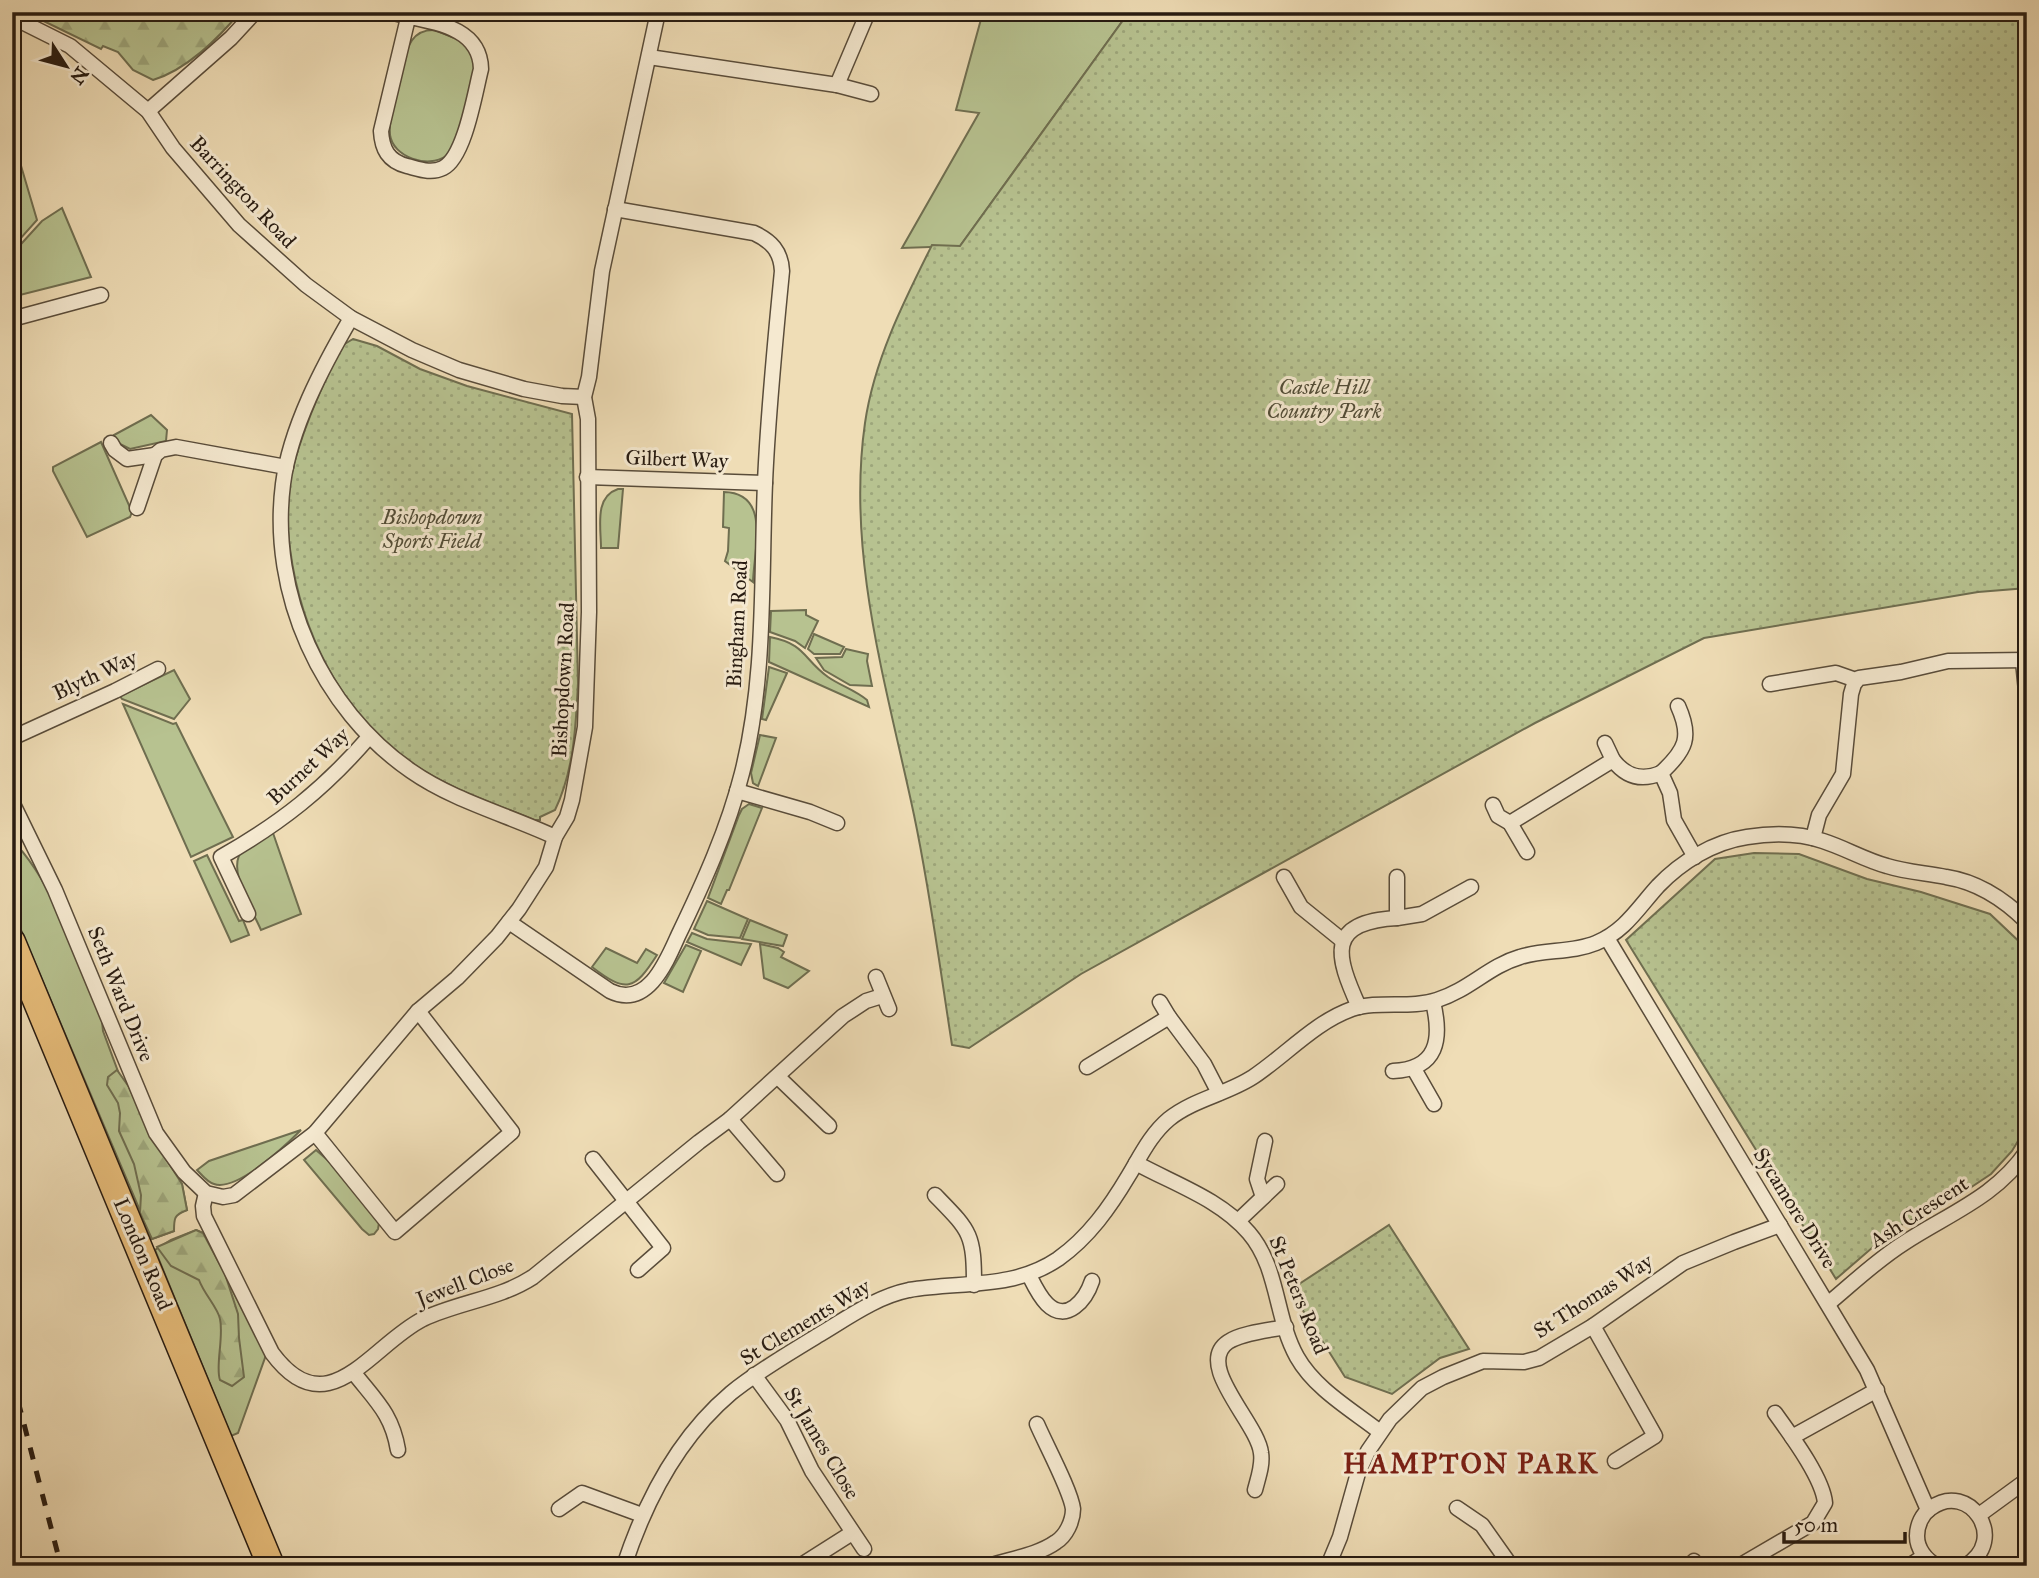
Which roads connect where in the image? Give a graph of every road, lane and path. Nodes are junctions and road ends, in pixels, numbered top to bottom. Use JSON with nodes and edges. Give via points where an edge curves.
{"nodes":[{"id":1,"x":255,"y":12,"type":"edge"},
{"id":2,"x":390,"y":12,"type":"edge"},
{"id":3,"x":659,"y":12,"type":"edge"},
{"id":4,"x":868,"y":12,"type":"edge"},
{"id":5,"x":12,"y":17,"type":"edge"},
{"id":6,"x":408,"y":18,"type":"junction"},
{"id":7,"x":649,"y":57,"type":"junction"},
{"id":8,"x":837,"y":85,"type":"junction"},
{"id":9,"x":871,"y":94,"type":"dead end"},
{"id":10,"x":148,"y":111,"type":"junction"},
{"id":11,"x":615,"y":209,"type":"junction"},
{"id":12,"x":101,"y":295,"type":"dead end"},
{"id":13,"x":351,"y":318,"type":"junction"},
{"id":14,"x":12,"y":319,"type":"edge"},
{"id":15,"x":584,"y":397,"type":"junction"},
{"id":16,"x":111,"y":443,"type":"dead end"},
{"id":17,"x":155,"y":455,"type":"junction"},
{"id":18,"x":286,"y":467,"type":"junction"},
{"id":19,"x":587,"y":477,"type":"junction"},
{"id":20,"x":765,"y":483,"type":"junction"},
{"id":21,"x":137,"y":509,"type":"dead end"},
{"id":22,"x":2025,"y":660,"type":"edge"},
{"id":23,"x":158,"y":669,"type":"dead end"},
{"id":24,"x":1856,"y":680,"type":"junction"},
{"id":25,"x":1770,"y":684,"type":"dead end"},
{"id":26,"x":2027,"y":701,"type":"edge"},
{"id":27,"x":1678,"y":706,"type":"dead end"},
{"id":28,"x":369,"y":737,"type":"junction"},
{"id":29,"x":12,"y":738,"type":"edge"},
{"id":30,"x":1605,"y":743,"type":"dead end"},
{"id":31,"x":1614,"y":760,"type":"junction"},
{"id":32,"x":1661,"y":773,"type":"junction"},
{"id":33,"x":737,"y":791,"type":"junction"},
{"id":34,"x":12,"y":802,"type":"edge"},
{"id":35,"x":1493,"y":805,"type":"dead end"},
{"id":36,"x":837,"y":823,"type":"dead end"},
{"id":37,"x":1510,"y":823,"type":"junction"},
{"id":38,"x":555,"y":837,"type":"junction"},
{"id":39,"x":1814,"y":838,"type":"junction"},
{"id":40,"x":1527,"y":852,"type":"dead end"},
{"id":41,"x":1695,"y":857,"type":"junction"},
{"id":42,"x":1284,"y":877,"type":"dead end"},
{"id":43,"x":1398,"y":877,"type":"dead end"},
{"id":44,"x":1471,"y":887,"type":"dead end"},
{"id":45,"x":248,"y":914,"type":"dead end"},
{"id":46,"x":1397,"y":918,"type":"junction"},
{"id":47,"x":509,"y":922,"type":"junction"},
{"id":48,"x":2027,"y":922,"type":"edge"},
{"id":49,"x":1607,"y":938,"type":"junction"},
{"id":50,"x":12,"y":942,"type":"edge"},
{"id":51,"x":1343,"y":942,"type":"junction"},
{"id":52,"x":876,"y":977,"type":"dead end"},
{"id":53,"x":1433,"y":1002,"type":"junction"},
{"id":54,"x":1160,"y":1003,"type":"dead end"},
{"id":55,"x":1359,"y":1007,"type":"junction"},
{"id":56,"x":418,"y":1011,"type":"junction"},
{"id":57,"x":1168,"y":1017,"type":"junction"},
{"id":58,"x":1087,"y":1066,"type":"dead end"},
{"id":59,"x":1414,"y":1069,"type":"junction"},
{"id":60,"x":1393,"y":1071,"type":"dead end"},
{"id":61,"x":778,"y":1077,"type":"junction"},
{"id":62,"x":1219,"y":1093,"type":"junction"},
{"id":63,"x":1434,"y":1104,"type":"dead end"},
{"id":64,"x":730,"y":1119,"type":"junction"},
{"id":65,"x":829,"y":1126,"type":"dead end"},
{"id":66,"x":315,"y":1133,"type":"junction"},
{"id":67,"x":1265,"y":1142,"type":"dead end"},
{"id":68,"x":2027,"y":1151,"type":"edge"},
{"id":69,"x":593,"y":1159,"type":"dead end"},
{"id":70,"x":1136,"y":1163,"type":"junction"},
{"id":71,"x":777,"y":1174,"type":"dead end"},
{"id":72,"x":1278,"y":1184,"type":"dead end"},
{"id":73,"x":206,"y":1193,"type":"junction"},
{"id":74,"x":935,"y":1195,"type":"dead end"},
{"id":75,"x":1263,"y":1197,"type":"junction"},
{"id":76,"x":627,"y":1201,"type":"junction"},
{"id":77,"x":1238,"y":1221,"type":"junction"},
{"id":78,"x":1780,"y":1225,"type":"junction"},
{"id":79,"x":638,"y":1270,"type":"dead end"},
{"id":80,"x":1029,"y":1275,"type":"junction"},
{"id":81,"x":1092,"y":1281,"type":"dead end"},
{"id":82,"x":974,"y":1285,"type":"junction"},
{"id":83,"x":1829,"y":1303,"type":"junction"},
{"id":84,"x":1593,"y":1326,"type":"junction"},
{"id":85,"x":1286,"y":1327,"type":"junction"},
{"id":86,"x":354,"y":1373,"type":"junction"},
{"id":87,"x":754,"y":1375,"type":"junction"},
{"id":88,"x":1877,"y":1390,"type":"junction"},
{"id":89,"x":1775,"y":1413,"type":"dead end"},
{"id":90,"x":1037,"y":1424,"type":"dead end"},
{"id":91,"x":1380,"y":1432,"type":"junction"},
{"id":92,"x":1792,"y":1437,"type":"junction"},
{"id":93,"x":398,"y":1450,"type":"dead end"},
{"id":94,"x":1615,"y":1461,"type":"dead end"},
{"id":95,"x":2027,"y":1480,"type":"edge"},
{"id":96,"x":1255,"y":1490,"type":"dead end"},
{"id":97,"x":1457,"y":1508,"type":"dead end"},
{"id":98,"x":559,"y":1509,"type":"dead end"},
{"id":99,"x":1928,"y":1510,"type":"junction"},
{"id":100,"x":642,"y":1515,"type":"junction"},
{"id":101,"x":1979,"y":1515,"type":"junction"},
{"id":102,"x":852,"y":1533,"type":"junction"},
{"id":103,"x":864,"y":1549,"type":"dead end"},
{"id":104,"x":1924,"y":1556,"type":"junction"},
{"id":105,"x":1974,"y":1564,"type":"edge"},
{"id":106,"x":271,"y":1566,"type":"edge"},
{"id":107,"x":624,"y":1566,"type":"edge"},
{"id":108,"x":800,"y":1566,"type":"edge"},
{"id":109,"x":989,"y":1566,"type":"edge"},
{"id":110,"x":1328,"y":1566,"type":"edge"},
{"id":111,"x":1511,"y":1566,"type":"edge"},
{"id":112,"x":1739,"y":1566,"type":"edge"},
{"id":113,"x":1909,"y":1566,"type":"edge"},
{"id":114,"x":1937,"y":1566,"type":"edge"}],
"edges":[{"from":1,"to":10,"type":"street"},
{"from":2,"to":6,"type":"street"},
{"from":3,"to":7,"type":"street","name":"Bishopdown Road"},
{"from":4,"to":8,"type":"street"},
{"from":5,"to":10,"type":"street","name":"Barrington Road","via":[[69,46]]},
{"from":6,"to":6,"type":"street","via":[[381,141],[394,162],[433,171],[449,164],[458,152],[481,57],[463,33]]},
{"from":7,"to":8,"type":"street"},
{"from":7,"to":11,"type":"street","name":"Bishopdown Road"},
{"from":8,"to":9,"type":"street"},
{"from":10,"to":13,"type":"street","name":"Barrington Road","via":[[173,148],[239,225]]},
{"from":11,"to":15,"type":"street","name":"Bishopdown Road"},
{"from":11,"to":20,"type":"street","name":"Bingham Road","via":[[754,233],[777,250],[782,271]]},
{"from":12,"to":14,"type":"street"},
{"from":13,"to":15,"type":"street","name":"Barrington Road","via":[[459,370],[524,389]]},
{"from":13,"to":18,"type":"street","via":[[317,383]]},
{"from":15,"to":19,"type":"street","name":"Bishopdown Road"},
{"from":16,"to":17,"type":"street","via":[[127,459]]},
{"from":17,"to":18,"type":"street","via":[[176,447]]},
{"from":17,"to":21,"type":"street"},
{"from":18,"to":28,"type":"street","via":[[281,528],[296,607],[322,674]]},
{"from":19,"to":20,"type":"street","name":"Gilbert Way"},
{"from":19,"to":38,"type":"street","name":"Bishopdown Road","via":[[585,727],[572,800]]},
{"from":20,"to":33,"type":"street","name":"Bingham Road","via":[[758,663]]},
{"from":22,"to":24,"type":"street","via":[[1948,661]]},
{"from":22,"to":26,"type":"street"},
{"from":23,"to":29,"type":"street","name":"Blyth Way"},
{"from":24,"to":25,"type":"street","via":[[1836,673]]},
{"from":24,"to":39,"type":"street","via":[[1843,774],[1819,815]]},
{"from":27,"to":32,"type":"street","via":[[1686,736]]},
{"from":28,"to":38,"type":"street","via":[[437,787]]},
{"from":28,"to":45,"type":"street","name":"Burnet Way","via":[[306,802],[221,857]]},
{"from":30,"to":31,"type":"street"},
{"from":31,"to":32,"type":"street","via":[[1634,777]]},
{"from":31,"to":37,"type":"street"},
{"from":32,"to":41,"type":"street","via":[[1671,793],[1674,820]]},
{"from":33,"to":36,"type":"street"},
{"from":33,"to":47,"type":"street","name":"Bingham Road","via":[[675,943],[656,978],[638,994],[621,995],[603,988]]},
{"from":34,"to":73,"type":"street","name":"Seth Ward Drive","via":[[55,890],[156,1133]]},
{"from":35,"to":37,"type":"street","via":[[1498,816]]},
{"from":37,"to":40,"type":"street"},
{"from":38,"to":47,"type":"street","name":"Bishopdown Road","via":[[546,867]]},
{"from":39,"to":41,"type":"street","via":[[1739,838]]},
{"from":39,"to":48,"type":"street","via":[[1888,866],[1976,885]]},
{"from":41,"to":49,"type":"street","via":[[1663,881],[1623,928]]},
{"from":42,"to":51,"type":"street","via":[[1301,906]]},
{"from":43,"to":46,"type":"street"},
{"from":44,"to":46,"type":"street","via":[[1422,914]]},
{"from":46,"to":51,"type":"street","via":[[1360,925]]},
{"from":47,"to":56,"type":"street","name":"Bishopdown Road"},
{"from":49,"to":53,"type":"street","name":"St Clements Way","via":[[1576,949],[1514,959]]},
{"from":49,"to":78,"type":"street","name":"Sycamore Drive"},
{"from":50,"to":106,"type":"highway","name":"London Road"},
{"from":51,"to":55,"type":"street","via":[[1341,964]]},
{"from":52,"to":61,"type":"street","name":"Jewell Close","via":[[886,1002],[866,1001],[843,1016]]},
{"from":53,"to":55,"type":"street","name":"St Clements Way"},
{"from":53,"to":59,"type":"street","via":[[1437,1040]]},
{"from":54,"to":57,"type":"street"},
{"from":55,"to":62,"type":"street","name":"St Clements Way","via":[[1331,1019],[1253,1077]]},
{"from":56,"to":66,"type":"street","name":"Bishopdown Road"},
{"from":56,"to":66,"type":"street","via":[[512,1132],[395,1232]]},
{"from":57,"to":58,"type":"street"},
{"from":57,"to":62,"type":"street","via":[[1204,1064]]},
{"from":59,"to":60,"type":"street"},
{"from":59,"to":63,"type":"street"},
{"from":61,"to":64,"type":"street","name":"Jewell Close"},
{"from":61,"to":65,"type":"street"},
{"from":62,"to":70,"type":"street","name":"St Clements Way","via":[[1167,1121]]},
{"from":64,"to":71,"type":"street"},
{"from":64,"to":76,"type":"street","name":"Jewell Close"},
{"from":66,"to":73,"type":"street","name":"Bishopdown Road","via":[[234,1195]]},
{"from":67,"to":75,"type":"street","via":[[1257,1179]]},
{"from":68,"to":83,"type":"street","name":"Ash Crescent","via":[[1979,1200],[1904,1243]]},
{"from":69,"to":76,"type":"street"},
{"from":70,"to":77,"type":"street","name":"St Peters Road","via":[[1211,1201]]},
{"from":70,"to":80,"type":"street","name":"St Clements Way","via":[[1091,1229],[1058,1258]]},
{"from":72,"to":75,"type":"street"},
{"from":73,"to":86,"type":"street","name":"Jewell Close","via":[[204,1216],[281,1365],[309,1383],[332,1382]]},
{"from":74,"to":82,"type":"street","via":[[968,1232],[974,1252]]},
{"from":75,"to":77,"type":"street"},
{"from":76,"to":79,"type":"street","via":[[663,1248]]},
{"from":76,"to":86,"type":"street","name":"Jewell Close","via":[[523,1284],[424,1319]]},
{"from":77,"to":85,"type":"street","name":"St Peters Road","via":[[1265,1259]]},
{"from":78,"to":83,"type":"street","name":"Sycamore Drive"},
{"from":78,"to":84,"type":"street","name":"St Thomas Way","via":[[1684,1263]]},
{"from":80,"to":81,"type":"street","via":[[1044,1301],[1061,1311],[1080,1303]]},
{"from":80,"to":82,"type":"street","name":"St Clements Way"},
{"from":82,"to":87,"type":"street","name":"St Clements Way","via":[[910,1290],[884,1298]]},
{"from":83,"to":88,"type":"street","name":"Sycamore Drive"},
{"from":84,"to":91,"type":"street","name":"St Thomas Way","via":[[1531,1361],[1483,1361],[1443,1377],[1411,1397]]},
{"from":84,"to":94,"type":"street","via":[[1656,1436]]},
{"from":85,"to":91,"type":"street","name":"St Peters Road","via":[[1297,1357],[1314,1379]]},
{"from":85,"to":96,"type":"street","via":[[1232,1340],[1217,1361],[1220,1376],[1259,1443],[1262,1460]]},
{"from":86,"to":93,"type":"street","via":[[388,1416]]},
{"from":87,"to":100,"type":"street","name":"St Clements Way","via":[[720,1403],[694,1434]]},
{"from":87,"to":102,"type":"street","name":"St James Close","via":[[793,1430],[812,1471]]},
{"from":88,"to":92,"type":"street"},
{"from":88,"to":99,"type":"street","name":"Sycamore Drive"},
{"from":89,"to":92,"type":"street"},
{"from":90,"to":109,"type":"street","via":[[1070,1499],[1072,1518],[1056,1543]]},
{"from":91,"to":110,"type":"street","name":"St Thomas Way","via":[[1358,1473]]},
{"from":92,"to":112,"type":"street","via":[[1823,1492],[1823,1510],[1813,1523]]},
{"from":95,"to":101,"type":"street"},
{"from":97,"to":111,"type":"street","via":[[1489,1533]]},
{"from":98,"to":100,"type":"street","via":[[582,1493]]},
{"from":99,"to":101,"type":"street","via":[[1950,1501],[1966,1504]]},
{"from":99,"to":104,"type":"street","via":[[1917,1532]]},
{"from":100,"to":107,"type":"street","name":"St Clements Way"},
{"from":101,"to":105,"type":"street","via":[[1984,1543]]},
{"from":102,"to":103,"type":"street","name":"St James Close"},
{"from":102,"to":108,"type":"street","name":"St James Close"},
{"from":104,"to":113,"type":"street"},
{"from":104,"to":114,"type":"street"}]}
